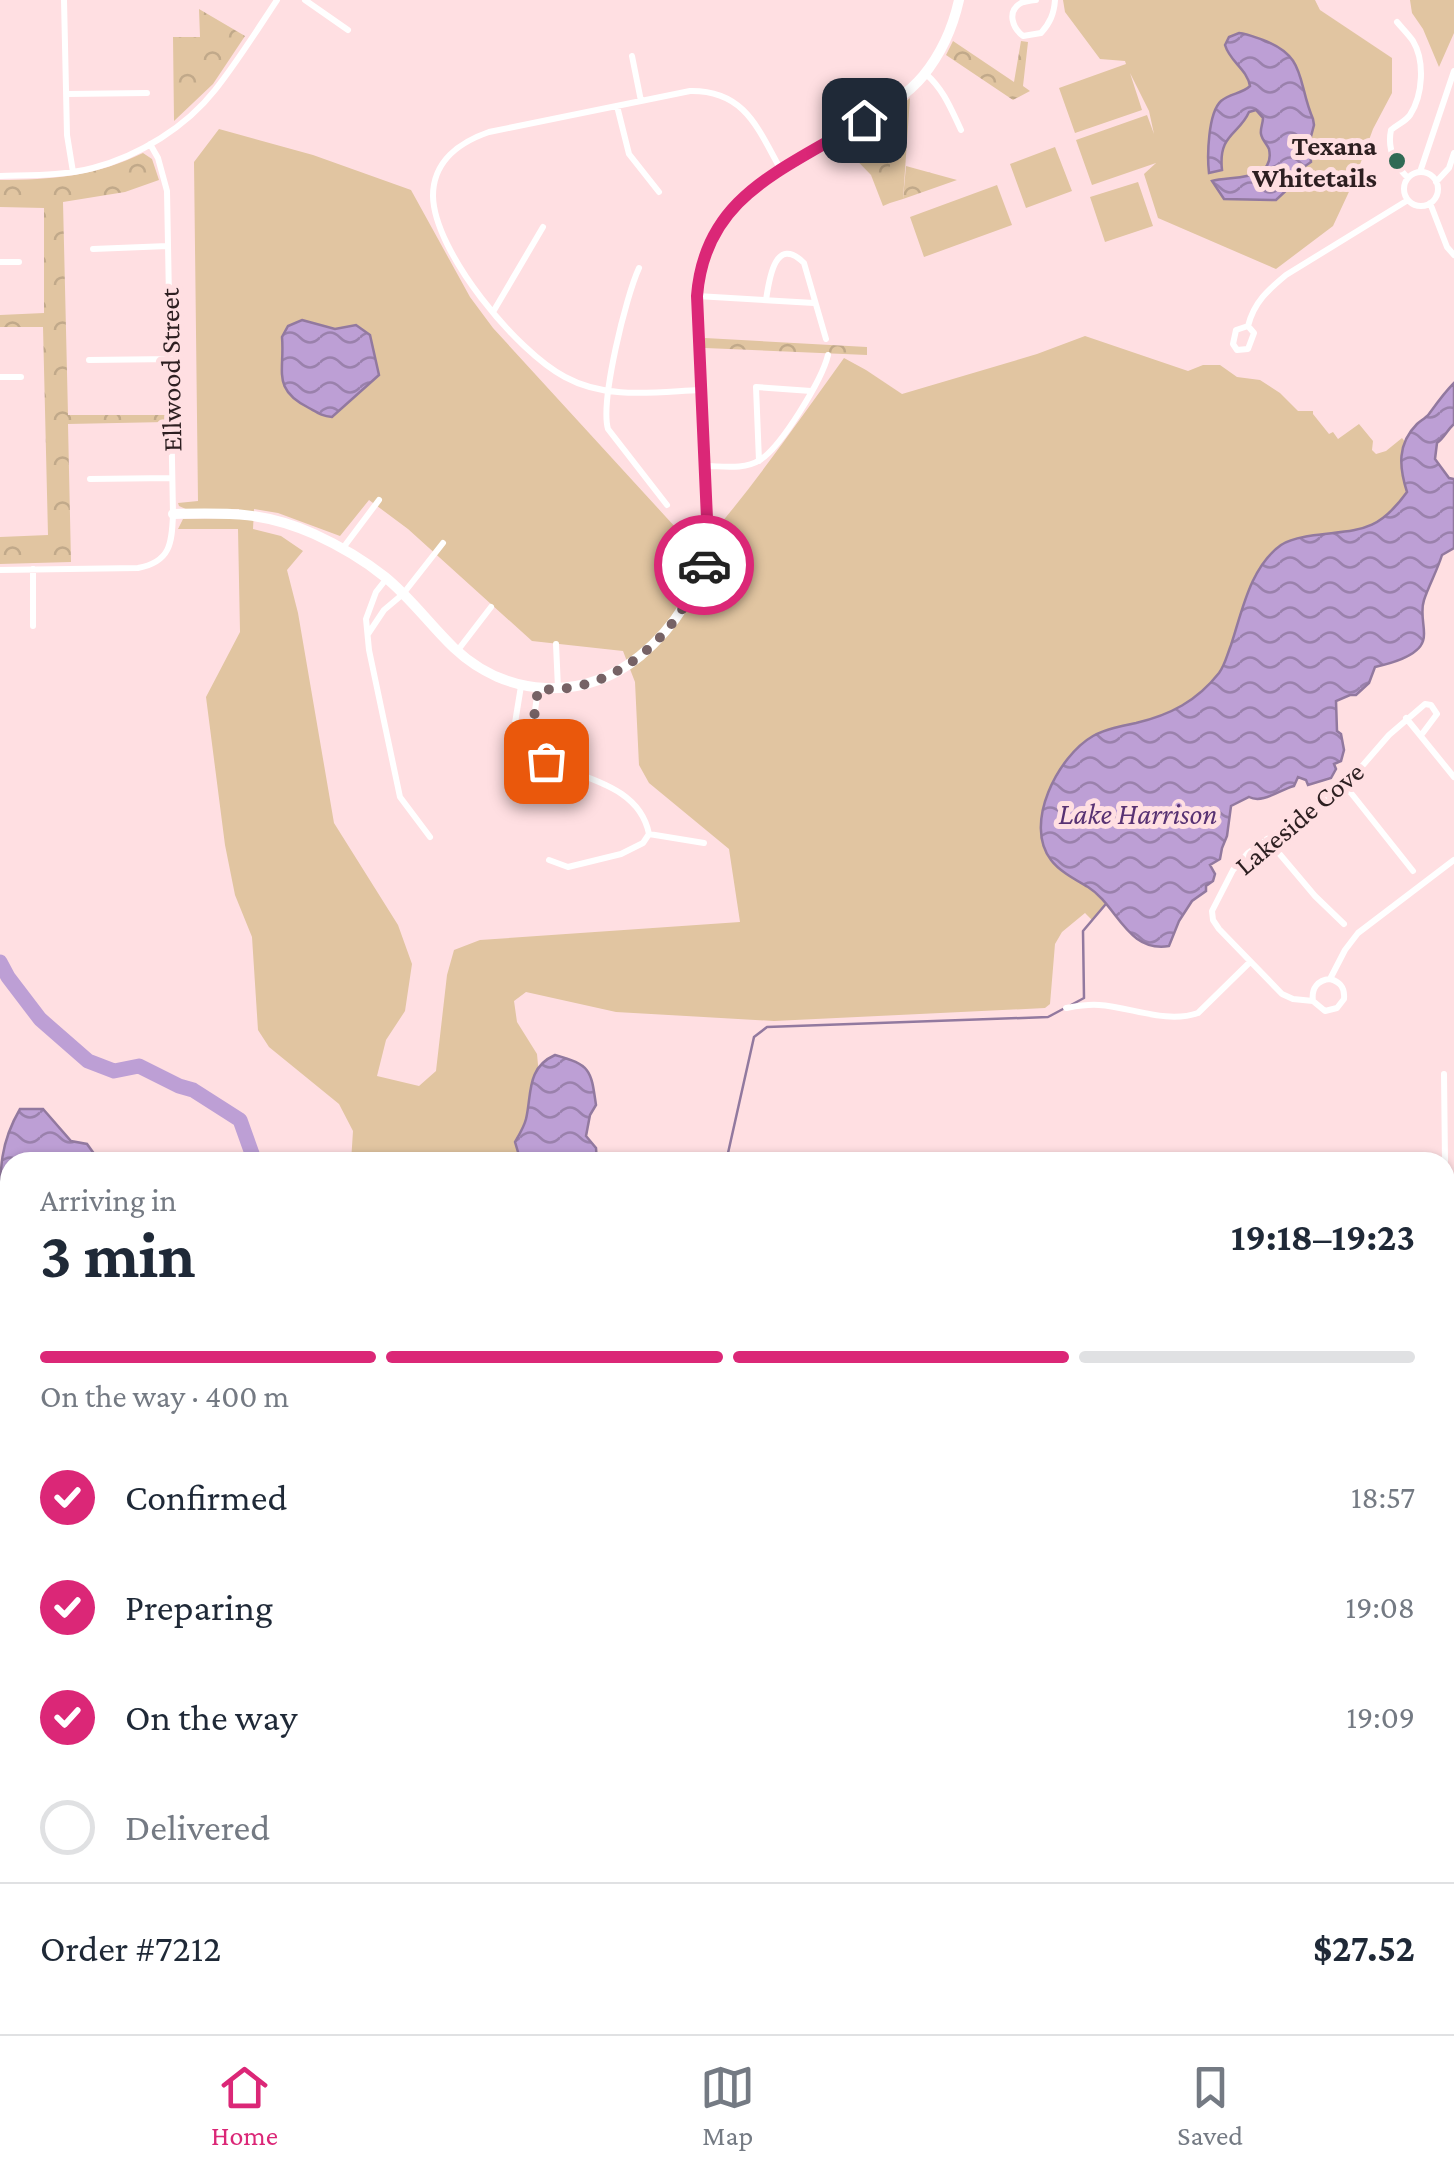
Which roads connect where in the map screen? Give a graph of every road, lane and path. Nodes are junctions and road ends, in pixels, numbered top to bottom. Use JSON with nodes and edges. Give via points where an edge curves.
{"nodes":[{"id":1,"x":64,"y":0,"type":"edge"},
{"id":2,"x":277,"y":0,"type":"edge"},
{"id":3,"x":305,"y":0,"type":"edge"},
{"id":4,"x":958,"y":0,"type":"edge"},
{"id":5,"x":1036,"y":0,"type":"edge"},
{"id":6,"x":1055,"y":0,"type":"edge"},
{"id":7,"x":1397,"y":22,"type":"dead end"},
{"id":8,"x":348,"y":30,"type":"dead end"},
{"id":9,"x":632,"y":56,"type":"dead end"},
{"id":10,"x":1454,"y":72,"type":"edge"},
{"id":11,"x":925,"y":74,"type":"junction"},
{"id":12,"x":1450,"y":91,"type":"edge"},
{"id":13,"x":147,"y":93,"type":"dead end"},
{"id":14,"x":67,"y":94,"type":"junction"},
{"id":15,"x":641,"y":102,"type":"junction"},
{"id":16,"x":617,"y":106,"type":"junction"},
{"id":17,"x":954,"y":116,"type":"junction"},
{"id":18,"x":944,"y":119,"type":"dead end"},
{"id":19,"x":961,"y":130,"type":"dead end"},
{"id":20,"x":150,"y":144,"type":"junction"},
{"id":21,"x":1454,"y":153,"type":"edge"},
{"id":22,"x":781,"y":170,"type":"junction"},
{"id":23,"x":73,"y":172,"type":"junction"},
{"id":24,"x":1420,"y":172,"type":"junction"},
{"id":25,"x":0,"y":176,"type":"edge"},
{"id":26,"x":1408,"y":178,"type":"junction"},
{"id":27,"x":1436,"y":182,"type":"junction"},
{"id":28,"x":659,"y":192,"type":"dead end"},
{"id":29,"x":1408,"y":200,"type":"junction"},
{"id":30,"x":1430,"y":204,"type":"junction"},
{"id":31,"x":543,"y":227,"type":"dead end"},
{"id":32,"x":168,"y":246,"type":"junction"},
{"id":33,"x":92,"y":249,"type":"dead end"},
{"id":34,"x":1454,"y":255,"type":"edge"},
{"id":35,"x":0,"y":262,"type":"edge"},
{"id":36,"x":19,"y":262,"type":"dead end"},
{"id":37,"x":638,"y":268,"type":"dead end"},
{"id":38,"x":697,"y":296,"type":"junction"},
{"id":39,"x":766,"y":300,"type":"junction"},
{"id":40,"x":814,"y":302,"type":"junction"},
{"id":41,"x":493,"y":312,"type":"junction"},
{"id":42,"x":1248,"y":326,"type":"dead end"},
{"id":43,"x":826,"y":339,"type":"dead end"},
{"id":44,"x":828,"y":355,"type":"dead end"},
{"id":45,"x":90,"y":360,"type":"dead end"},
{"id":46,"x":172,"y":360,"type":"junction"},
{"id":47,"x":21,"y":376,"type":"dead end"},
{"id":48,"x":0,"y":377,"type":"edge"},
{"id":49,"x":700,"y":390,"type":"junction"},
{"id":50,"x":811,"y":391,"type":"junction"},
{"id":51,"x":607,"y":392,"type":"junction"},
{"id":52,"x":759,"y":461,"type":"junction"},
{"id":53,"x":705,"y":466,"type":"junction"},
{"id":54,"x":90,"y":478,"type":"dead end"},
{"id":55,"x":172,"y":478,"type":"junction"},
{"id":56,"x":379,"y":500,"type":"dead end"},
{"id":57,"x":667,"y":505,"type":"dead end"},
{"id":58,"x":173,"y":514,"type":"junction"},
{"id":59,"x":443,"y":543,"type":"dead end"},
{"id":60,"x":342,"y":550,"type":"junction"},
{"id":61,"x":33,"y":569,"type":"junction"},
{"id":62,"x":0,"y":570,"type":"edge"},
{"id":63,"x":387,"y":578,"type":"junction"},
{"id":64,"x":404,"y":594,"type":"junction"},
{"id":65,"x":491,"y":607,"type":"dead end"},
{"id":66,"x":33,"y":626,"type":"dead end"},
{"id":67,"x":367,"y":634,"type":"junction"},
{"id":68,"x":556,"y":644,"type":"dead end"},
{"id":69,"x":457,"y":651,"type":"junction"},
{"id":70,"x":521,"y":686,"type":"junction"},
{"id":71,"x":538,"y":689,"type":"junction"},
{"id":72,"x":558,"y":690,"type":"junction"},
{"id":73,"x":1406,"y":718,"type":"junction"},
{"id":74,"x":1422,"y":734,"type":"junction"},
{"id":75,"x":533,"y":752,"type":"junction"},
{"id":76,"x":1454,"y":776,"type":"edge"},
{"id":77,"x":1344,"y":787,"type":"junction"},
{"id":78,"x":649,"y":834,"type":"junction"},
{"id":79,"x":430,"y":838,"type":"dead end"},
{"id":80,"x":1267,"y":839,"type":"junction"},
{"id":81,"x":704,"y":843,"type":"dead end"},
{"id":82,"x":549,"y":860,"type":"dead end"},
{"id":83,"x":1454,"y":860,"type":"edge"},
{"id":84,"x":1412,"y":870,"type":"dead end"},
{"id":85,"x":1344,"y":924,"type":"dead end"},
{"id":86,"x":1250,"y":962,"type":"junction"},
{"id":87,"x":1330,"y":979,"type":"junction"},
{"id":88,"x":1313,"y":1000,"type":"junction"},
{"id":89,"x":1066,"y":1008,"type":"dead end"},
{"id":90,"x":1444,"y":1074,"type":"dead end"},
{"id":91,"x":1445,"y":1152,"type":"edge"}],
"edges":[{"from":1,"to":14,"type":"street"},
{"from":2,"to":20,"type":"street","via":[[214,92]]},
{"from":3,"to":8,"type":"street"},
{"from":4,"to":11,"type":"street"},
{"from":5,"to":6,"type":"street","via":[[1014,10],[1015,29],[1023,36],[1041,33]]},
{"from":7,"to":26,"type":"street","via":[[1420,60],[1416,100],[1409,118],[1390,130],[1388,143]]},
{"from":9,"to":15,"type":"street"},
{"from":10,"to":12,"type":"street"},
{"from":11,"to":17,"type":"street"},
{"from":11,"to":22,"type":"street","via":[[888,106]]},
{"from":12,"to":24,"type":"street"},
{"from":13,"to":14,"type":"street"},
{"from":14,"to":23,"type":"street"},
{"from":15,"to":16,"type":"street"},
{"from":15,"to":22,"type":"street","via":[[690,91],[724,96],[752,118]]},
{"from":16,"to":28,"type":"street","via":[[629,154]]},
{"from":16,"to":41,"type":"street","via":[[489,132],[460,144],[444,162],[435,181],[435,210],[458,264]]},
{"from":17,"to":18,"type":"street"},
{"from":17,"to":19,"type":"street"},
{"from":20,"to":23,"type":"street"},
{"from":20,"to":32,"type":"street","name":"Ellwood Street","via":[[167,191]]},
{"from":21,"to":27,"type":"street"},
{"from":22,"to":38,"type":"street","via":[[736,203],[716,229],[702,260]]},
{"from":23,"to":25,"type":"street"},
{"from":24,"to":26,"type":"street"},
{"from":24,"to":27,"type":"street"},
{"from":26,"to":29,"type":"street"},
{"from":27,"to":30,"type":"street"},
{"from":29,"to":30,"type":"street"},
{"from":29,"to":42,"type":"street","via":[[1286,274],[1258,300]]},
{"from":30,"to":34,"type":"street"},
{"from":31,"to":41,"type":"street"},
{"from":32,"to":33,"type":"street"},
{"from":32,"to":46,"type":"street","name":"Ellwood Street"},
{"from":35,"to":36,"type":"street"},
{"from":37,"to":51,"type":"street"},
{"from":38,"to":39,"type":"street"},
{"from":38,"to":49,"type":"street"},
{"from":39,"to":40,"type":"street"},
{"from":39,"to":40,"type":"street","via":[[772,267],[786,254],[804,263]]},
{"from":40,"to":43,"type":"street"},
{"from":41,"to":51,"type":"street","via":[[563,376]]},
{"from":44,"to":50,"type":"street"},
{"from":45,"to":46,"type":"street"},
{"from":46,"to":55,"type":"street","name":"Ellwood Street"},
{"from":47,"to":48,"type":"street"},
{"from":49,"to":51,"type":"street"},
{"from":49,"to":53,"type":"street"},
{"from":50,"to":52,"type":"street","via":[[777,446]]},
{"from":50,"to":52,"type":"street","via":[[756,387]]},
{"from":51,"to":57,"type":"street","via":[[608,429]]},
{"from":52,"to":53,"type":"street"},
{"from":53,"to":72,"type":"street","via":[[708,541],[691,594],[630,664]]},
{"from":54,"to":55,"type":"street"},
{"from":55,"to":58,"type":"street","name":"Ellwood Street"},
{"from":56,"to":60,"type":"street"},
{"from":58,"to":60,"type":"street","via":[[260,515]]},
{"from":58,"to":61,"type":"street","name":"Ellwood Street","via":[[172,537],[151,565]]},
{"from":59,"to":64,"type":"street"},
{"from":60,"to":63,"type":"street"},
{"from":61,"to":62,"type":"street"},
{"from":61,"to":66,"type":"street"},
{"from":63,"to":64,"type":"street"},
{"from":63,"to":67,"type":"street","via":[[371,603]]},
{"from":64,"to":67,"type":"street"},
{"from":64,"to":69,"type":"street"},
{"from":65,"to":69,"type":"street"},
{"from":67,"to":79,"type":"street","via":[[395,782]]},
{"from":68,"to":72,"type":"street"},
{"from":69,"to":70,"type":"street"},
{"from":70,"to":71,"type":"street"},
{"from":70,"to":75,"type":"street","via":[[518,744]]},
{"from":71,"to":72,"type":"street"},
{"from":71,"to":75,"type":"street"},
{"from":73,"to":74,"type":"street"},
{"from":73,"to":74,"type":"street","via":[[1431,704],[1437,714]]},
{"from":73,"to":77,"type":"street","name":"Lakeside Cove"},
{"from":74,"to":76,"type":"street"},
{"from":75,"to":78,"type":"street","via":[[622,792],[641,810]]},
{"from":77,"to":80,"type":"street","name":"Lakeside Cove"},
{"from":77,"to":84,"type":"street"},
{"from":78,"to":81,"type":"street"},
{"from":78,"to":82,"type":"street","via":[[622,854],[568,866]]},
{"from":80,"to":85,"type":"street"},
{"from":80,"to":86,"type":"street","name":"Lakeside Cove","via":[[1233,870],[1212,910],[1219,929]]},
{"from":83,"to":87,"type":"street","via":[[1358,933]]},
{"from":86,"to":88,"type":"street","name":"Lakeside Cove","via":[[1282,994]]},
{"from":86,"to":89,"type":"street","via":[[1187,1016],[1086,1004]]},
{"from":87,"to":88,"type":"street","via":[[1317,984]]},
{"from":87,"to":88,"type":"street","via":[[1343,988],[1341,1005],[1324,1011]]},
{"from":90,"to":91,"type":"street"}]}
